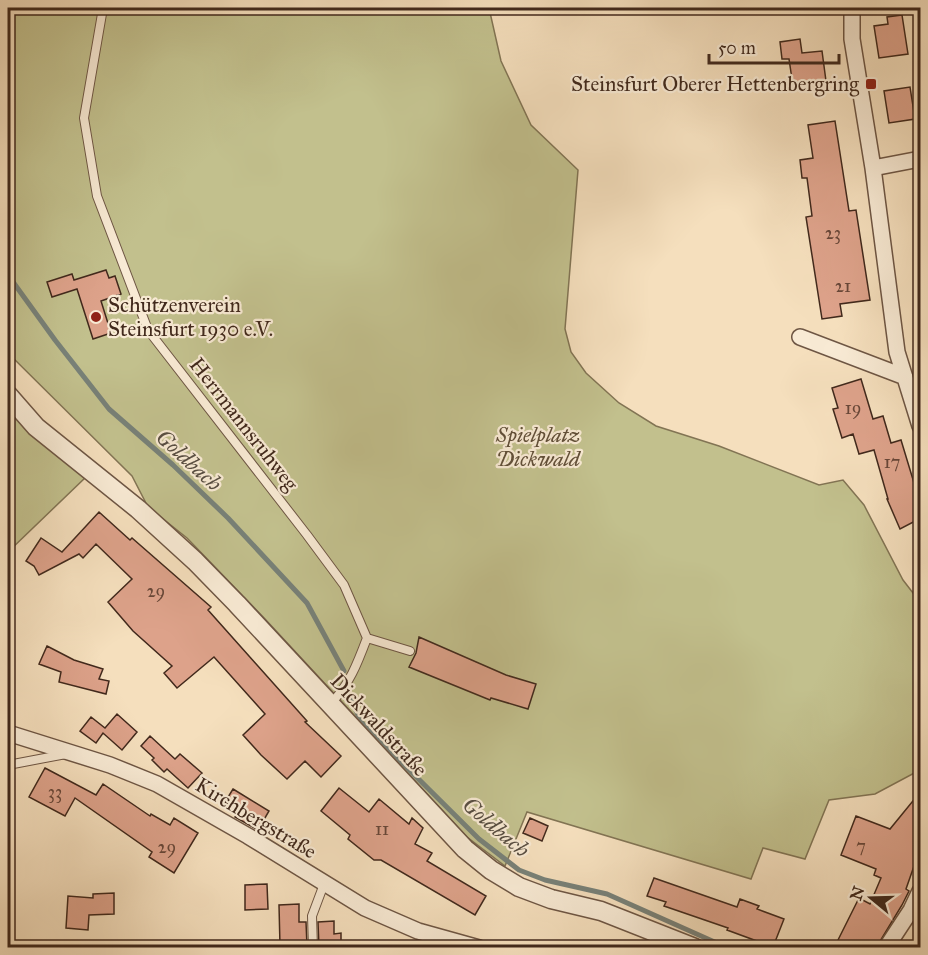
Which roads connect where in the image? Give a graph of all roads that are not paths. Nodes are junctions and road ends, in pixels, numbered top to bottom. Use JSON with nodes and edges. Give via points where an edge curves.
{"nodes":[{"id":1,"x":103,"y":8,"type":"edge"},
{"id":2,"x":852,"y":8,"type":"edge"},
{"id":3,"x":921,"y":159,"type":"edge"},
{"id":4,"x":873,"y":168,"type":"junction"},
{"id":5,"x":800,"y":337,"type":"dead end"},
{"id":6,"x":905,"y":377,"type":"junction"},
{"id":7,"x":8,"y":394,"type":"edge"},
{"id":8,"x":921,"y":426,"type":"edge"},
{"id":9,"x":367,"y":638,"type":"junction"},
{"id":10,"x":410,"y":651,"type":"dead end"},
{"id":11,"x":328,"y":705,"type":"junction"},
{"id":12,"x":8,"y":733,"type":"edge"},
{"id":13,"x":70,"y":753,"type":"junction"},
{"id":14,"x":8,"y":765,"type":"edge"},
{"id":15,"x":324,"y":884,"type":"junction"},
{"id":16,"x":921,"y":891,"type":"edge"},
{"id":17,"x":313,"y":948,"type":"edge"},
{"id":18,"x":479,"y":948,"type":"edge"},
{"id":19,"x":695,"y":948,"type":"edge"},
{"id":20,"x":886,"y":948,"type":"edge"}],
"edges":[{"from":1,"to":9,"type":"lane","name":"Herrmannsruhweg","via":[[84,118],[97,196],[148,330],[344,585]]},
{"from":2,"to":4,"type":"street","via":[[852,39]]},
{"from":3,"to":4,"type":"street"},
{"from":4,"to":6,"type":"street","via":[[897,352]]},
{"from":5,"to":6,"type":"street"},
{"from":6,"to":8,"type":"street"},
{"from":7,"to":11,"type":"street","name":"Dickwaldstraße","via":[[36,427],[138,509],[195,561]]},
{"from":9,"to":10,"type":"lane"},
{"from":9,"to":11,"type":"lane","via":[[342,692]]},
{"from":11,"to":19,"type":"street","name":"Dickwaldstraße","via":[[465,849],[491,870],[519,887],[601,911]]},
{"from":12,"to":13,"type":"street","name":"Kirchbergstraße"},
{"from":13,"to":14,"type":"lane"},
{"from":13,"to":15,"type":"street","name":"Kirchbergstraße","via":[[157,784]]},
{"from":15,"to":17,"type":"lane","via":[[312,916]]},
{"from":15,"to":18,"type":"street","name":"Kirchbergstraße","via":[[364,908],[418,931]]},
{"from":16,"to":20,"type":"street"}]}
